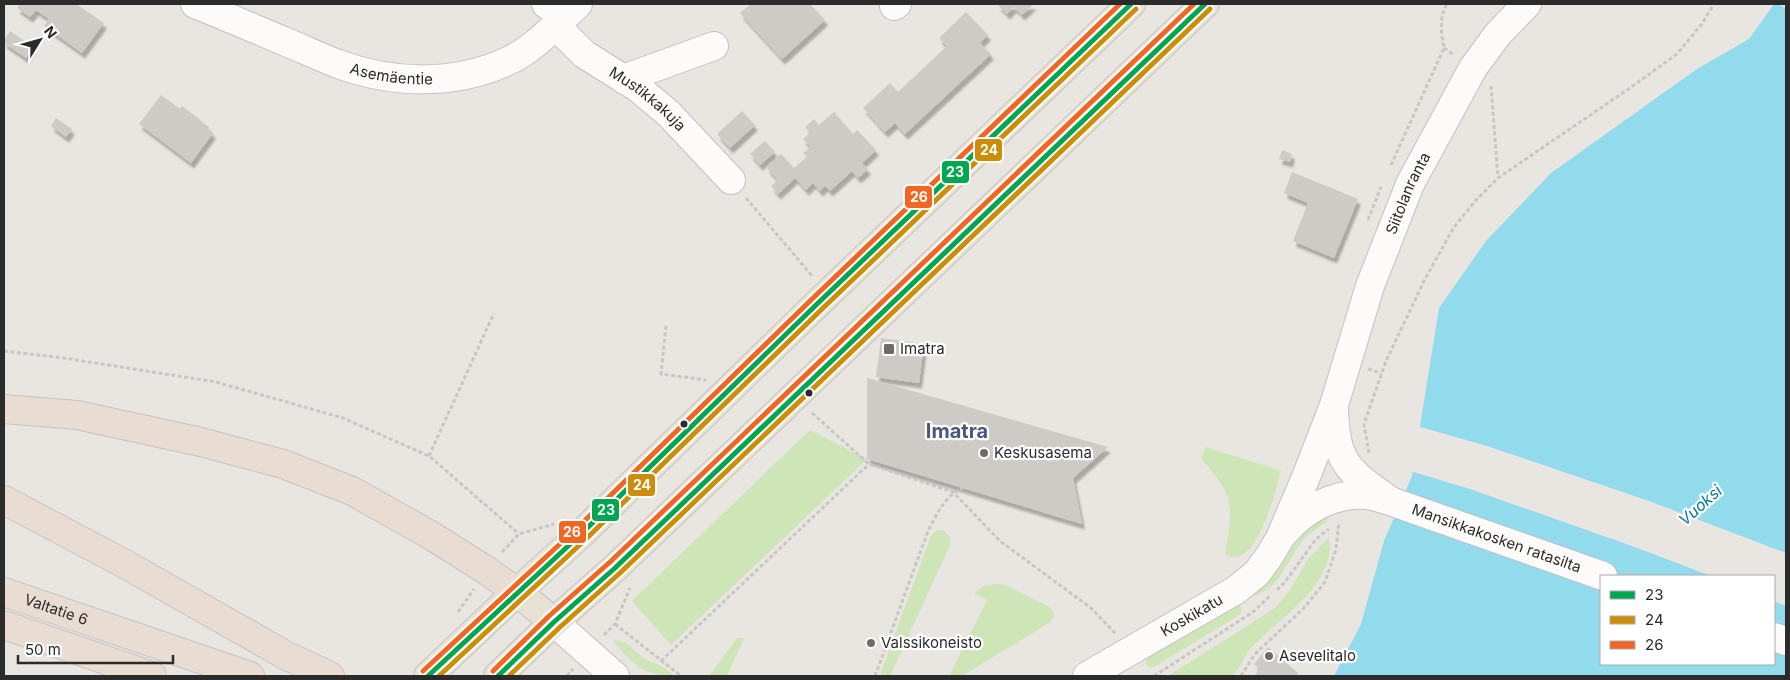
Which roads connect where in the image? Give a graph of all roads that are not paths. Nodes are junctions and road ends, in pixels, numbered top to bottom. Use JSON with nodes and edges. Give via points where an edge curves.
{"nodes":[{"id":1,"x":195,"y":4,"type":"edge"},
{"id":2,"x":1131,"y":4,"type":"edge"},
{"id":3,"x":1205,"y":4,"type":"edge"},
{"id":4,"x":1525,"y":4,"type":"edge"},
{"id":5,"x":561,"y":13,"type":"edge"},
{"id":6,"x":714,"y":46,"type":"dead end"},
{"id":7,"x":623,"y":79,"type":"junction"},
{"id":8,"x":731,"y":180,"type":"road end"},
{"id":9,"x":1334,"y":405,"type":"junction"},
{"id":10,"x":4,"y":409,"type":"edge"},
{"id":11,"x":4,"y":500,"type":"edge"},
{"id":12,"x":1390,"y":501,"type":"junction"},
{"id":13,"x":1280,"y":538,"type":"junction"},
{"id":14,"x":1600,"y":575,"type":"edge"},
{"id":15,"x":4,"y":592,"type":"edge"},
{"id":16,"x":517,"y":592,"type":"junction"},
{"id":17,"x":554,"y":622,"type":"junction"},
{"id":18,"x":4,"y":625,"type":"edge"},
{"id":19,"x":4,"y":641,"type":"edge"},
{"id":20,"x":107,"y":660,"type":"junction"},
{"id":21,"x":152,"y":676,"type":"edge"},
{"id":22,"x":250,"y":676,"type":"edge"},
{"id":23,"x":330,"y":676,"type":"edge"},
{"id":24,"x":428,"y":676,"type":"edge"},
{"id":25,"x":498,"y":676,"type":"edge"},
{"id":26,"x":615,"y":676,"type":"edge"},
{"id":27,"x":1087,"y":676,"type":"edge"}],
"edges":[{"from":1,"to":5,"type":"street","name":"Asemäentie","via":[[339,64],[416,80],[446,79],[509,61],[528,48]]},
{"from":2,"to":16,"type":"main road"},
{"from":3,"to":17,"type":"main road","via":[[615,568]]},
{"from":4,"to":9,"type":"street","name":"Siitolanranta","via":[[1473,68],[1410,184],[1370,286]]},
{"from":5,"to":7,"type":"street","name":"Mustikkakuja","via":[[584,54]]},
{"from":6,"to":7,"type":"street"},
{"from":7,"to":8,"type":"street","name":"Mustikkakuja","via":[[668,113]]},
{"from":9,"to":12,"type":"street","via":[[1335,435],[1342,457],[1351,470]]},
{"from":9,"to":13,"type":"street","name":"Koskikatu"},
{"from":10,"to":16,"type":"highway","via":[[77,415],[283,464],[352,491],[486,570]]},
{"from":11,"to":23,"type":"highway"},
{"from":12,"to":13,"type":"street","name":"Koskikatu","via":[[1367,495],[1332,499],[1303,515]]},
{"from":12,"to":14,"type":"street","name":"Mansikkakosken ratasilta"},
{"from":13,"to":27,"type":"street","name":"Koskikatu","via":[[1257,572],[1236,590]]},
{"from":15,"to":22,"type":"highway","name":"Valtatie 6"},
{"from":16,"to":17,"type":"main road"},
{"from":16,"to":24,"type":"main road"},
{"from":17,"to":25,"type":"main road"},
{"from":17,"to":26,"type":"street"},
{"from":18,"to":20,"type":"highway","name":"Valtatie 6"},
{"from":19,"to":20,"type":"highway"},
{"from":20,"to":21,"type":"highway","name":"Valtatie 6"}]}
